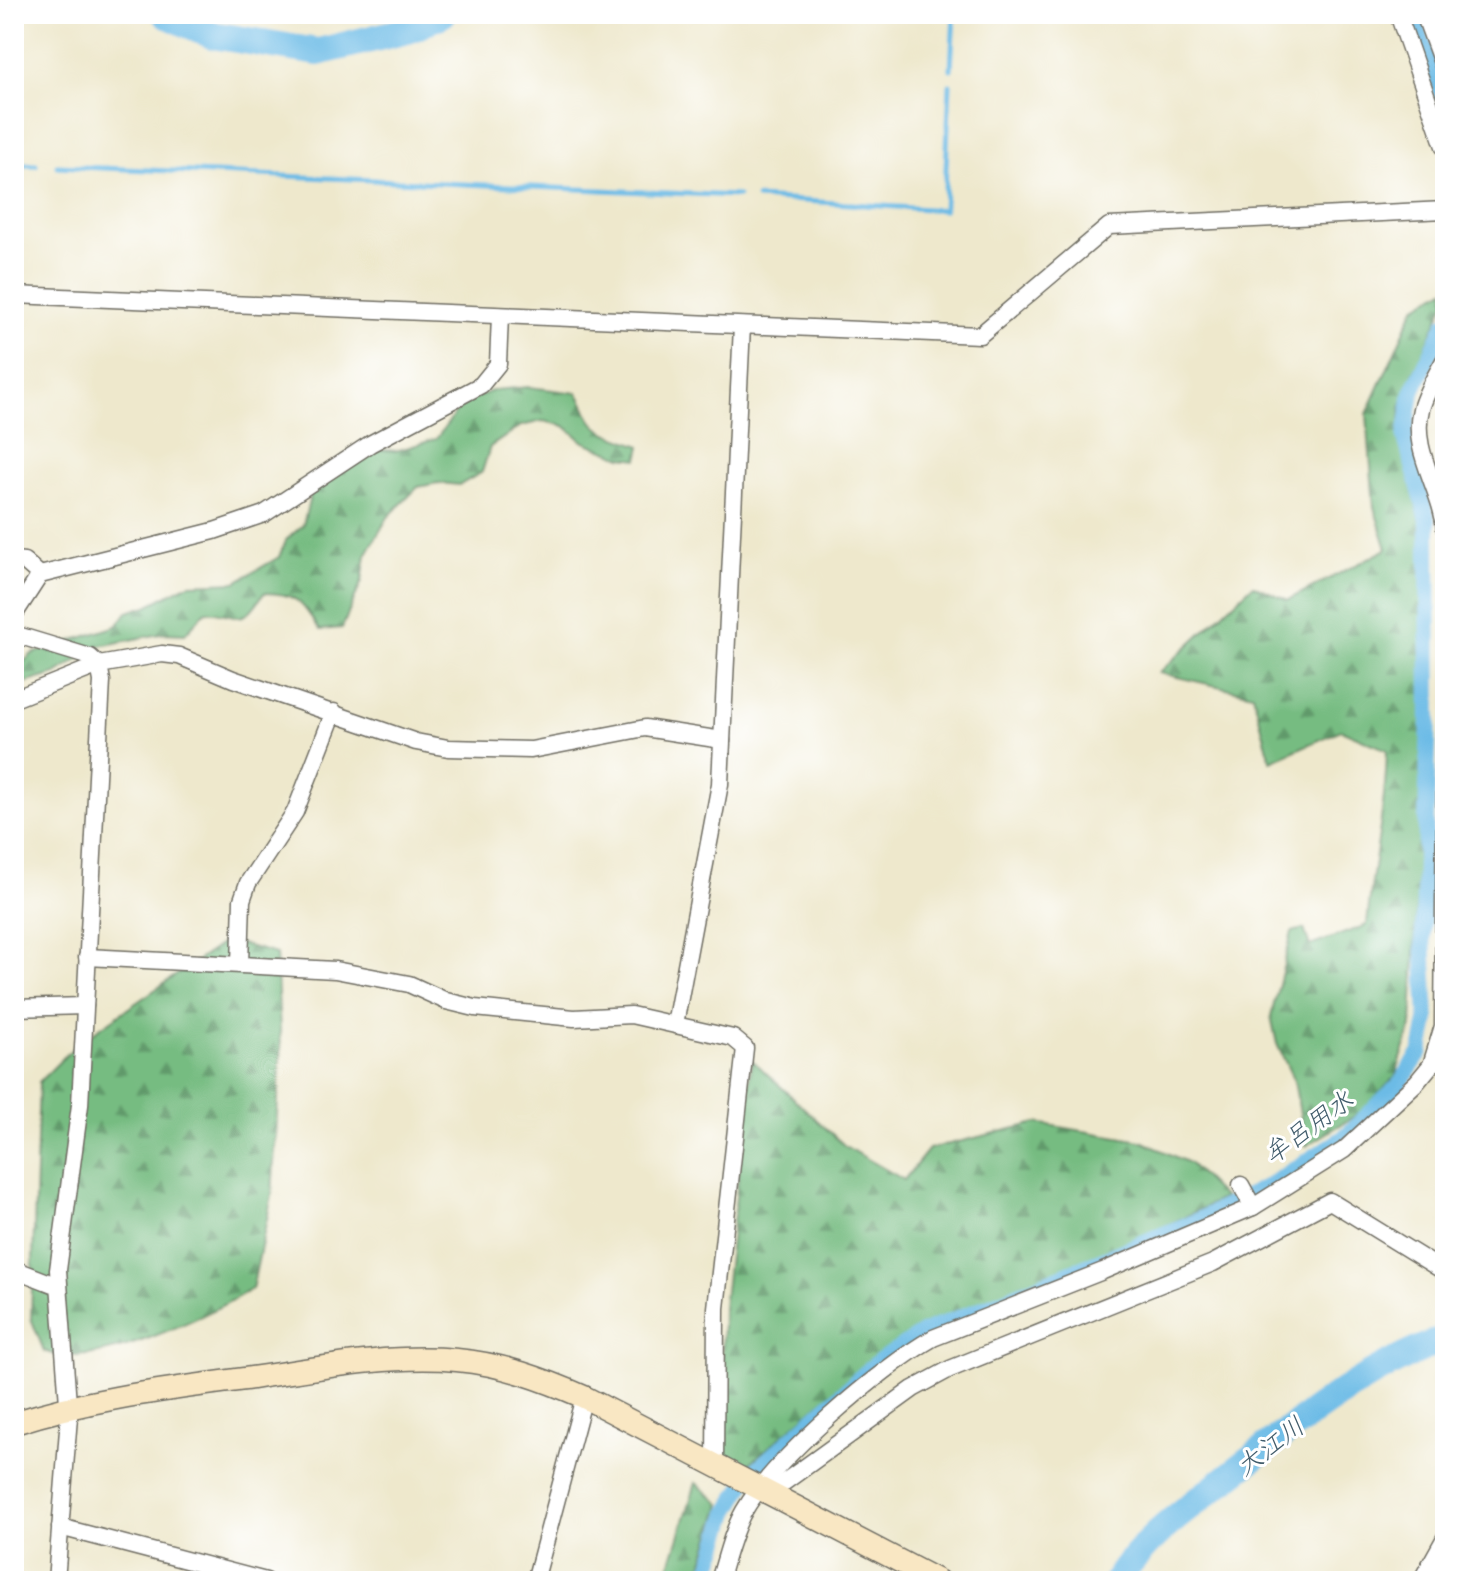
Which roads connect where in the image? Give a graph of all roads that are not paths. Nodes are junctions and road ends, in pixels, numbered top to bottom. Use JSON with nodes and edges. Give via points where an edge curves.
{"nodes":[{"id":1,"x":1398,"y":14,"type":"edge"},
{"id":2,"x":1424,"y":14,"type":"edge"},
{"id":3,"x":1445,"y":71,"type":"edge"},
{"id":4,"x":1445,"y":149,"type":"edge"},
{"id":5,"x":1445,"y":210,"type":"edge"},
{"id":6,"x":14,"y":295,"type":"edge"},
{"id":7,"x":500,"y":316,"type":"junction"},
{"id":8,"x":742,"y":326,"type":"junction"},
{"id":9,"x":1445,"y":359,"type":"edge"},
{"id":10,"x":1445,"y":530,"type":"edge"},
{"id":11,"x":14,"y":560,"type":"edge"},
{"id":12,"x":40,"y":575,"type":"junction"},
{"id":13,"x":14,"y":615,"type":"edge"},
{"id":14,"x":14,"y":634,"type":"edge"},
{"id":15,"x":99,"y":665,"type":"junction"},
{"id":16,"x":14,"y":699,"type":"edge"},
{"id":17,"x":334,"y":712,"type":"junction"},
{"id":18,"x":722,"y":740,"type":"junction"},
{"id":19,"x":1445,"y":787,"type":"edge"},
{"id":20,"x":87,"y":957,"type":"junction"},
{"id":21,"x":240,"y":964,"type":"junction"},
{"id":22,"x":85,"y":1006,"type":"junction"},
{"id":23,"x":14,"y":1008,"type":"edge"},
{"id":24,"x":675,"y":1024,"type":"junction"},
{"id":25,"x":1241,"y":1185,"type":"dead end"},
{"id":26,"x":1252,"y":1204,"type":"junction"},
{"id":27,"x":14,"y":1269,"type":"edge"},
{"id":28,"x":1445,"y":1272,"type":"edge"},
{"id":29,"x":58,"y":1286,"type":"junction"},
{"id":30,"x":584,"y":1397,"type":"junction"},
{"id":31,"x":68,"y":1407,"type":"junction"},
{"id":32,"x":14,"y":1423,"type":"edge"},
{"id":33,"x":746,"y":1481,"type":"junction"},
{"id":34,"x":60,"y":1527,"type":"junction"},
{"id":35,"x":1445,"y":1538,"type":"edge"},
{"id":36,"x":56,"y":1581,"type":"edge"},
{"id":37,"x":266,"y":1581,"type":"edge"},
{"id":38,"x":535,"y":1581,"type":"edge"},
{"id":39,"x":719,"y":1581,"type":"edge"},
{"id":40,"x":938,"y":1581,"type":"edge"},
{"id":41,"x":1421,"y":1581,"type":"edge"}],
"edges":[{"from":1,"to":4,"type":"street"},
{"from":2,"to":3,"type":"street"},
{"from":5,"to":8,"type":"street","via":[[1109,226],[980,335]]},
{"from":6,"to":7,"type":"street"},
{"from":7,"to":8,"type":"street"},
{"from":7,"to":12,"type":"street","via":[[498,364],[481,385],[370,444],[264,514]]},
{"from":8,"to":18,"type":"street"},
{"from":9,"to":10,"type":"street","via":[[1428,391],[1419,429]]},
{"from":11,"to":12,"type":"street","via":[[24,561]]},
{"from":12,"to":13,"type":"street"},
{"from":14,"to":15,"type":"street","via":[[90,657]]},
{"from":15,"to":16,"type":"street"},
{"from":15,"to":17,"type":"street","via":[[179,656]]},
{"from":15,"to":20,"type":"street"},
{"from":17,"to":18,"type":"street","via":[[448,748],[531,750],[645,728]]},
{"from":17,"to":21,"type":"street","via":[[295,812],[248,883],[242,900]]},
{"from":18,"to":24,"type":"street","via":[[720,784]]},
{"from":19,"to":26,"type":"street","via":[[1443,1026],[1431,1065],[1344,1150]]},
{"from":20,"to":21,"type":"street"},
{"from":20,"to":22,"type":"street"},
{"from":21,"to":24,"type":"street","via":[[387,978],[475,1008],[574,1018],[631,1015]]},
{"from":22,"to":23,"type":"street"},
{"from":22,"to":29,"type":"street","via":[[75,1156]]},
{"from":24,"to":33,"type":"street","via":[[733,1038],[745,1048],[716,1308]]},
{"from":25,"to":26,"type":"street"},
{"from":26,"to":33,"type":"street","via":[[1103,1271],[933,1338]]},
{"from":27,"to":29,"type":"street"},
{"from":28,"to":33,"type":"street","via":[[1330,1201],[1213,1263],[950,1369]]},
{"from":29,"to":31,"type":"street"},
{"from":30,"to":31,"type":"street","via":[[493,1365],[402,1359]]},
{"from":30,"to":33,"type":"street"},
{"from":30,"to":38,"type":"street"},
{"from":31,"to":32,"type":"street"},
{"from":31,"to":34,"type":"street"},
{"from":33,"to":39,"type":"street","via":[[742,1515]]},
{"from":33,"to":40,"type":"street"},
{"from":34,"to":36,"type":"street"},
{"from":34,"to":37,"type":"street"},
{"from":35,"to":41,"type":"street"}]}
